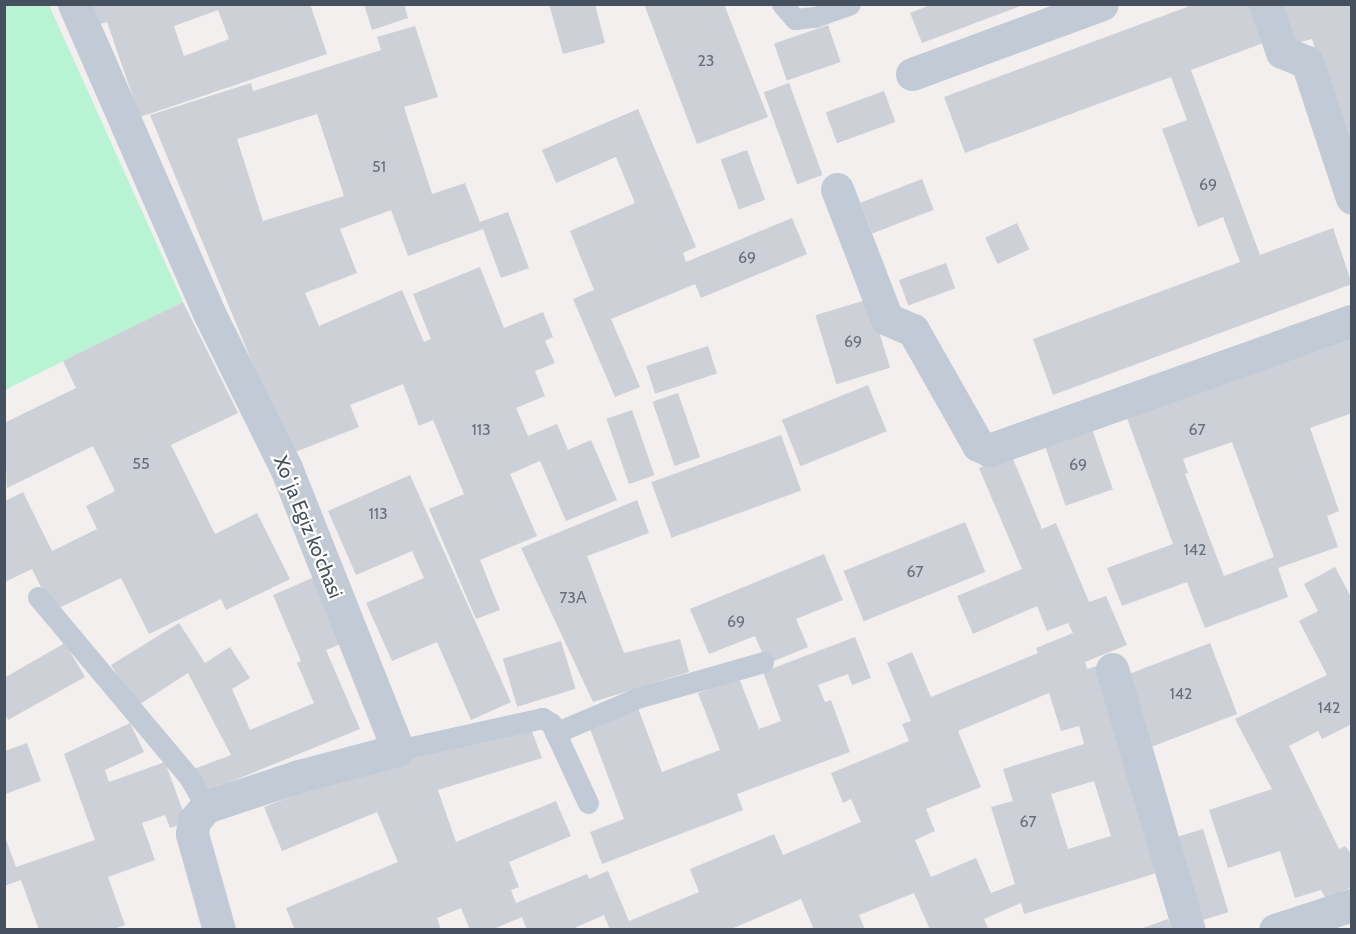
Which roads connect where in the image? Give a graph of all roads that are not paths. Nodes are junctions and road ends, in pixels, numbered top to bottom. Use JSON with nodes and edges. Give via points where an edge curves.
{"nodes":[{"id":1,"x":74,"y":4,"type":"edge"},
{"id":2,"x":782,"y":4,"type":"edge"},
{"id":3,"x":850,"y":4,"type":"edge"},
{"id":4,"x":1102,"y":4,"type":"edge"},
{"id":5,"x":1264,"y":4,"type":"edge"},
{"id":6,"x":912,"y":74,"type":"dead end"},
{"id":7,"x":837,"y":189,"type":"dead end"},
{"id":8,"x":1352,"y":198,"type":"edge"},
{"id":9,"x":1352,"y":321,"type":"edge"},
{"id":10,"x":38,"y":597,"type":"dead end"},
{"id":11,"x":763,"y":662,"type":"dead end"},
{"id":12,"x":1112,"y":669,"type":"dead end"},
{"id":13,"x":555,"y":733,"type":"junction"},
{"id":14,"x":399,"y":750,"type":"junction"},
{"id":15,"x":588,"y":803,"type":"dead end"},
{"id":16,"x":206,"y":807,"type":"junction"},
{"id":17,"x":1352,"y":905,"type":"edge"},
{"id":18,"x":219,"y":930,"type":"edge"},
{"id":19,"x":1190,"y":930,"type":"edge"},
{"id":20,"x":1275,"y":930,"type":"edge"}],
"edges":[{"from":1,"to":14,"type":"street","name":"Xoʻja Egiz ko'chasi","via":[[210,315],[286,468]]},
{"from":2,"to":3,"type":"lane","via":[[795,19],[815,17]]},
{"from":4,"to":6,"type":"street"},
{"from":5,"to":8,"type":"street","via":[[1282,52],[1307,62]]},
{"from":7,"to":9,"type":"street","via":[[886,319],[913,330],[978,445],[989,450]]},
{"from":10,"to":16,"type":"lane","via":[[189,777]]},
{"from":11,"to":13,"type":"lane","via":[[637,698]]},
{"from":12,"to":19,"type":"street"},
{"from":13,"to":14,"type":"lane","via":[[551,723],[542,718]]},
{"from":13,"to":15,"type":"lane"},
{"from":14,"to":16,"type":"street","via":[[298,776]]},
{"from":16,"to":18,"type":"street","via":[[194,822],[192,834]]},
{"from":17,"to":20,"type":"street"}]}
